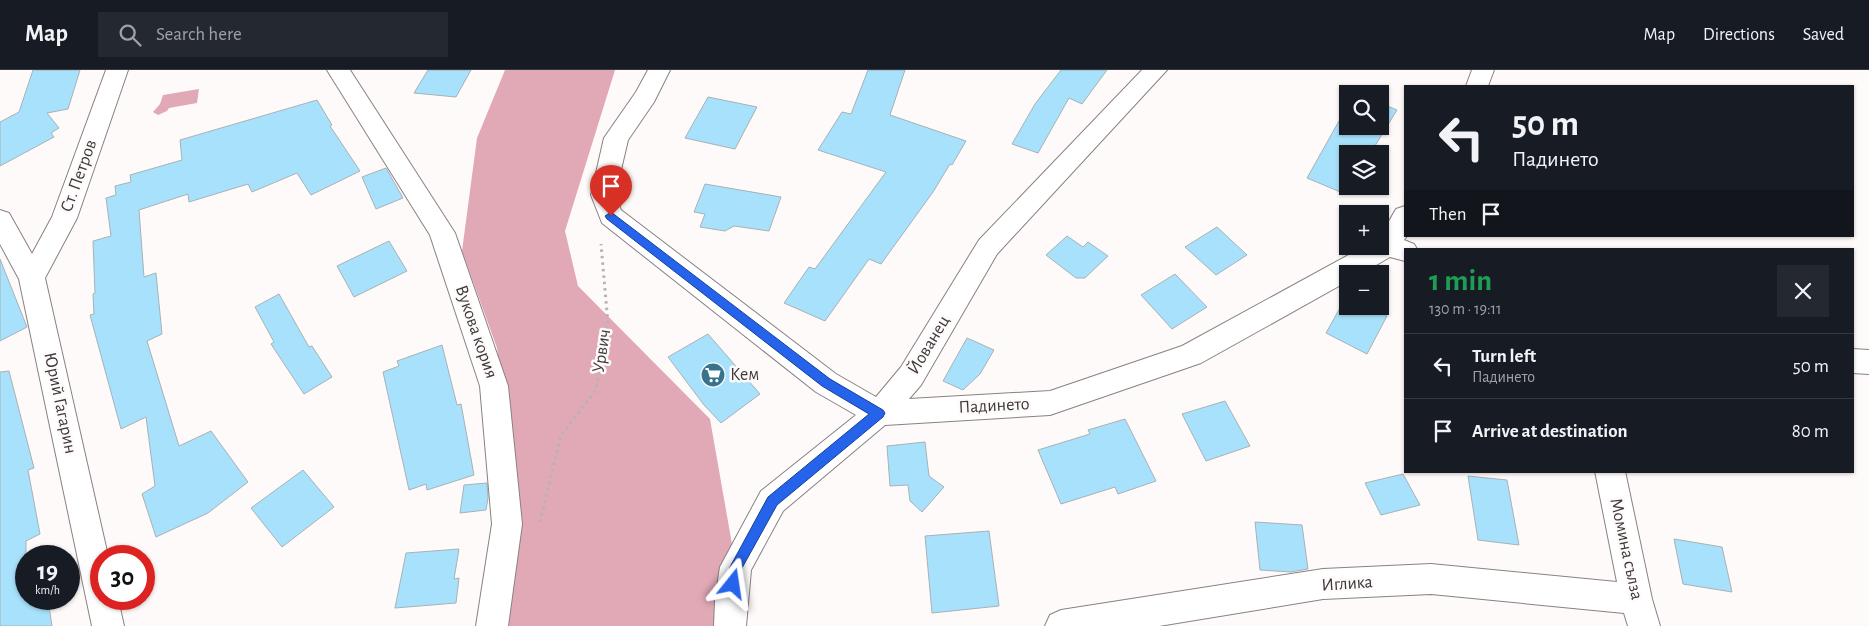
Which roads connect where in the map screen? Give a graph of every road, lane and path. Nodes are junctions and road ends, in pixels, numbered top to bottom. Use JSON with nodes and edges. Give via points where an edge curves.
{"nodes":[{"id":1,"x":117,"y":70,"type":"edge"},
{"id":2,"x":338,"y":70,"type":"edge"},
{"id":3,"x":658,"y":70,"type":"edge"},
{"id":4,"x":1156,"y":70,"type":"edge"},
{"id":5,"x":1483,"y":70,"type":"edge"},
{"id":6,"x":1477,"y":85,"type":"edge"},
{"id":7,"x":611,"y":216,"type":"junction"},
{"id":8,"x":0,"y":220,"type":"edge"},
{"id":9,"x":1404,"y":220,"type":"edge"},
{"id":10,"x":1396,"y":249,"type":"edge"},
{"id":11,"x":32,"y":278,"type":"junction"},
{"id":12,"x":1854,"y":361,"type":"edge"},
{"id":13,"x":1869,"y":362,"type":"edge"},
{"id":14,"x":879,"y":413,"type":"junction"},
{"id":15,"x":1610,"y":473,"type":"edge"},
{"id":16,"x":538,"y":527,"type":"dead end"},
{"id":17,"x":90,"y":545,"type":"edge"},
{"id":18,"x":104,"y":610,"type":"edge"},
{"id":19,"x":1640,"y":613,"type":"edge"},
{"id":20,"x":108,"y":626,"type":"edge"},
{"id":21,"x":492,"y":626,"type":"edge"},
{"id":22,"x":730,"y":626,"type":"edge"},
{"id":23,"x":1061,"y":626,"type":"edge"}],
"edges":[{"from":1,"to":11,"type":"street","name":"Ст. Петров","via":[[64,218]]},
{"from":2,"to":21,"type":"street","name":"Вукова кория","via":[[442,232],[494,386],[507,524]]},
{"from":3,"to":7,"type":"street","via":[[646,96],[616,138],[603,195]]},
{"from":4,"to":14,"type":"street","name":"Йованец","via":[[988,247],[911,376]]},
{"from":5,"to":6,"type":"street"},
{"from":7,"to":14,"type":"street","via":[[826,383]]},
{"from":7,"to":16,"type":"path","name":"Урвич","via":[[601,245],[608,324],[596,390],[561,435]]},
{"from":8,"to":11,"type":"street","name":"Юрий Гагарин"},
{"from":9,"to":10,"type":"street"},
{"from":10,"to":14,"type":"street","name":"Падинето","via":[[1191,355],[1050,403]]},
{"from":11,"to":17,"type":"street","name":"Юрий Гагарин"},
{"from":12,"to":13,"type":"street"},
{"from":14,"to":22,"type":"street","name":"Йованец","via":[[772,501],[736,567]]},
{"from":15,"to":19,"type":"street","name":"Момина сълза"},
{"from":18,"to":20,"type":"street"},
{"from":19,"to":23,"type":"street","name":"Иглика","via":[[1431,579],[1323,584]]}]}
